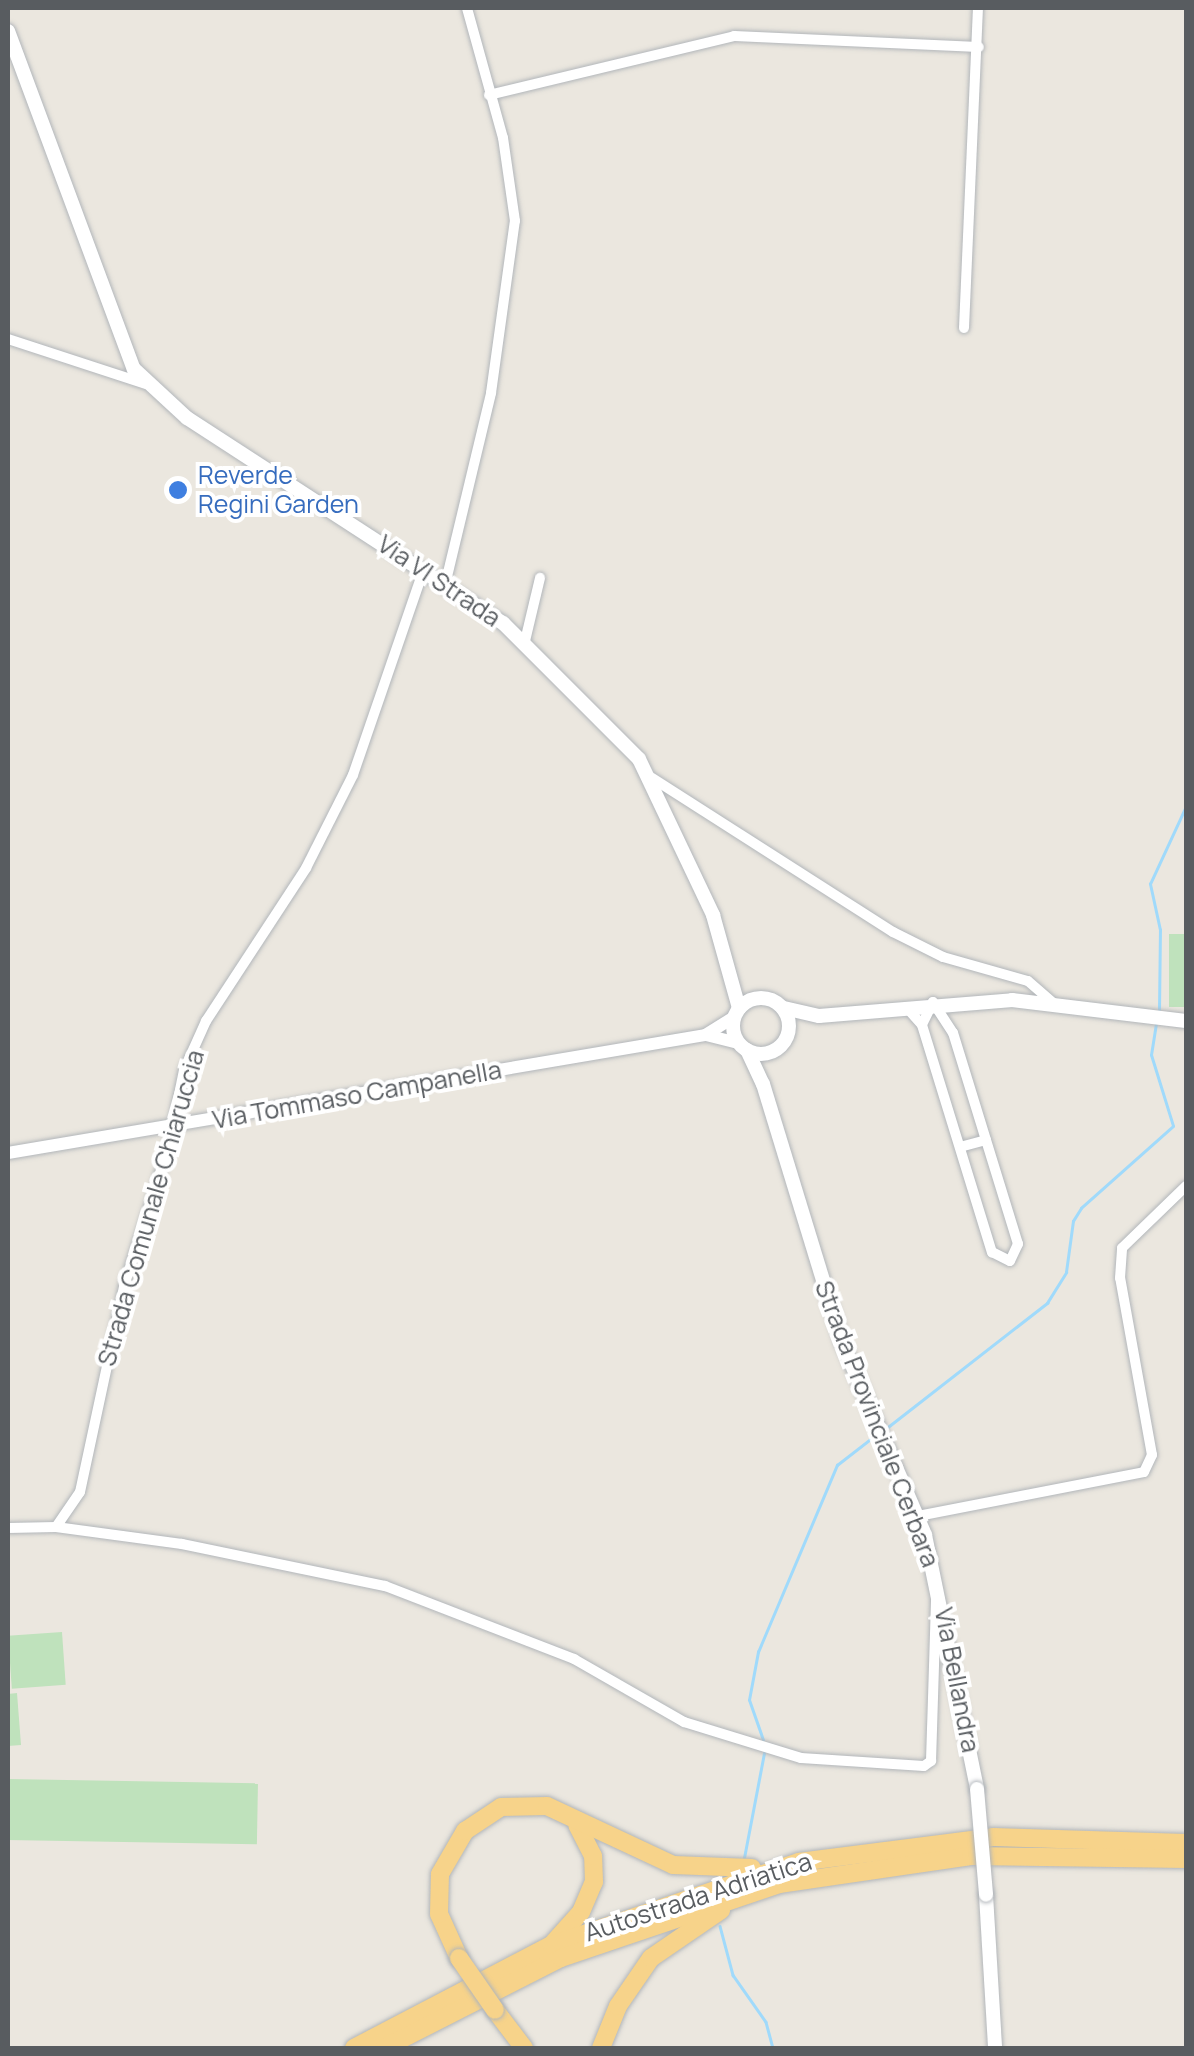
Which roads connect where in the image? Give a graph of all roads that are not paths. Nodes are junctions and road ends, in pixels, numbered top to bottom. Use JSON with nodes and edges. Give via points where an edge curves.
{"nodes":[{"id":1,"x":467,"y":8,"type":"edge"},
{"id":2,"x":978,"y":8,"type":"edge"},
{"id":3,"x":8,"y":31,"type":"edge"},
{"id":4,"x":979,"y":47,"type":"junction"},
{"id":5,"x":488,"y":95,"type":"junction"},
{"id":6,"x":964,"y":328,"type":"dead end"},
{"id":7,"x":8,"y":339,"type":"edge"},
{"id":8,"x":134,"y":369,"type":"junction"},
{"id":9,"x":119,"y":380,"type":"junction"},
{"id":10,"x":146,"y":384,"type":"junction"},
{"id":11,"x":423,"y":572,"type":"junction"},
{"id":12,"x":540,"y":578,"type":"dead end"},
{"id":13,"x":445,"y":586,"type":"junction"},
{"id":14,"x":524,"y":641,"type":"junction"},
{"id":15,"x":652,"y":778,"type":"junction"},
{"id":16,"x":730,"y":965,"type":"junction"},
{"id":17,"x":764,"y":997,"type":"junction"},
{"id":18,"x":971,"y":1001,"type":"junction"},
{"id":19,"x":933,"y":1002,"type":"junction"},
{"id":20,"x":1052,"y":1002,"type":"junction"},
{"id":21,"x":903,"y":1004,"type":"junction"},
{"id":22,"x":784,"y":1008,"type":"junction"},
{"id":23,"x":737,"y":1013,"type":"junction"},
{"id":24,"x":819,"y":1016,"type":"junction"},
{"id":25,"x":1186,"y":1021,"type":"edge"},
{"id":26,"x":922,"y":1025,"type":"junction"},
{"id":27,"x":954,"y":1033,"type":"junction"},
{"id":28,"x":706,"y":1035,"type":"junction"},
{"id":29,"x":788,"y":1037,"type":"junction"},
{"id":30,"x":743,"y":1046,"type":"junction"},
{"id":31,"x":776,"y":1050,"type":"junction"},
{"id":32,"x":764,"y":1084,"type":"junction"},
{"id":33,"x":172,"y":1127,"type":"junction"},
{"id":34,"x":986,"y":1140,"type":"junction"},
{"id":35,"x":960,"y":1148,"type":"junction"},
{"id":36,"x":8,"y":1153,"type":"edge"},
{"id":37,"x":1186,"y":1186,"type":"edge"},
{"id":38,"x":918,"y":1516,"type":"junction"},
{"id":39,"x":56,"y":1527,"type":"junction"},
{"id":40,"x":8,"y":1528,"type":"edge"},
{"id":41,"x":940,"y":1590,"type":"junction"},
{"id":42,"x":573,"y":1821,"type":"junction"},
{"id":43,"x":1186,"y":1843,"type":"edge"},
{"id":44,"x":1186,"y":1859,"type":"edge"},
{"id":45,"x":787,"y":1865,"type":"junction"},
{"id":46,"x":765,"y":1888,"type":"junction"},
{"id":47,"x":550,"y":1946,"type":"junction"},
{"id":48,"x":354,"y":2048,"type":"edge"},
{"id":49,"x":384,"y":2048,"type":"edge"},
{"id":50,"x":524,"y":2048,"type":"edge"},
{"id":51,"x":601,"y":2048,"type":"edge"},
{"id":52,"x":994,"y":2048,"type":"edge"}],
"edges":[{"from":1,"to":5,"type":"street"},
{"from":2,"to":4,"type":"street"},
{"from":3,"to":8,"type":"main road","name":"Via VI Strada"},
{"from":4,"to":5,"type":"street","via":[[734,36]]},
{"from":4,"to":6,"type":"street"},
{"from":5,"to":13,"type":"street","via":[[516,222],[491,392]]},
{"from":7,"to":9,"type":"street"},
{"from":8,"to":9,"type":"street"},
{"from":8,"to":10,"type":"main road","name":"Via VI Strada"},
{"from":9,"to":10,"type":"street"},
{"from":10,"to":11,"type":"main road","name":"Via VI Strada","via":[[187,418]]},
{"from":11,"to":13,"type":"main road","name":"Via VI Strada"},
{"from":11,"to":33,"type":"street","name":"Strada Comunale Chiaruccia","via":[[353,774],[306,868],[206,1021],[184,1070]]},
{"from":12,"to":14,"type":"street"},
{"from":13,"to":14,"type":"main road","name":"Via VI Strada"},
{"from":14,"to":15,"type":"main road","name":"Via VI Strada"},
{"from":15,"to":16,"type":"main road","name":"Via VI Strada"},
{"from":15,"to":20,"type":"street","via":[[893,932],[942,957],[1028,981]]},
{"from":16,"to":17,"type":"main road","name":"Via VI Strada"},
{"from":16,"to":23,"type":"main road","name":"Via VI Strada"},
{"from":17,"to":22,"type":"main road"},
{"from":17,"to":23,"type":"main road"},
{"from":18,"to":19,"type":"main road"},
{"from":18,"to":20,"type":"main road"},
{"from":18,"to":27,"type":"street"},
{"from":19,"to":21,"type":"main road"},
{"from":19,"to":26,"type":"street"},
{"from":19,"to":27,"type":"street"},
{"from":20,"to":25,"type":"main road"},
{"from":21,"to":24,"type":"main road"},
{"from":21,"to":26,"type":"street"},
{"from":22,"to":24,"type":"main road"},
{"from":22,"to":29,"type":"main road"},
{"from":23,"to":28,"type":"street","name":"Via Tommaso Campanella"},
{"from":23,"to":30,"type":"main road","name":"Strada Provinciale Cerbara"},
{"from":24,"to":29,"type":"main road"},
{"from":26,"to":35,"type":"street"},
{"from":27,"to":34,"type":"street"},
{"from":28,"to":30,"type":"street","name":"Via Tommaso Campanella"},
{"from":28,"to":33,"type":"street","name":"Via Tommaso Campanella"},
{"from":29,"to":31,"type":"main road"},
{"from":30,"to":31,"type":"main road"},
{"from":30,"to":32,"type":"main road","name":"Strada Provinciale Cerbara"},
{"from":31,"to":32,"type":"main road"},
{"from":32,"to":38,"type":"main road","name":"Strada Provinciale Cerbara","via":[[830,1309]]},
{"from":33,"to":36,"type":"street","name":"Via Tommaso Campanella"},
{"from":33,"to":39,"type":"street","name":"Strada Comunale Chiaruccia","via":[[124,1286],[80,1492]]},
{"from":34,"to":35,"type":"street"},
{"from":34,"to":35,"type":"street","via":[[1018,1244],[1010,1261],[992,1252]]},
{"from":37,"to":38,"type":"street","via":[[1132,1234],[1119,1268],[1152,1455],[1144,1472]]},
{"from":38,"to":41,"type":"main road","name":"Strada Provinciale Cerbara"},
{"from":39,"to":40,"type":"street"},
{"from":39,"to":41,"type":"street","name":"Via Bellandra","via":[[182,1544],[385,1586],[574,1660],[656,1709],[763,1749],[818,1759],[930,1761],[933,1608]]},
{"from":41,"to":52,"type":"main road","name":"Via Bellandra","bridge":true,"via":[[977,1789]]},
{"from":42,"to":45,"type":"highway","via":[[680,1867]]},
{"from":42,"to":47,"type":"highway","via":[[592,1852],[594,1882],[581,1912]]},
{"from":42,"to":50,"type":"highway","bridge":true,"via":[[548,1806],[515,1804],[487,1814],[443,1864],[436,1894],[442,1926],[459,1958]]},
{"from":43,"to":45,"type":"highway","name":"Autostrada Adriatica","via":[[993,1836],[868,1848]]},
{"from":44,"to":46,"type":"highway","name":"Autostrada Adriatica","via":[[971,1856]]},
{"from":45,"to":47,"type":"highway","name":"Autostrada Adriatica"},
{"from":46,"to":49,"type":"highway","name":"Autostrada Adriatica","via":[[561,1958]]},
{"from":46,"to":51,"type":"highway","via":[[694,1924],[656,1954],[618,2006]]},
{"from":47,"to":48,"type":"highway","name":"Autostrada Adriatica"}]}
